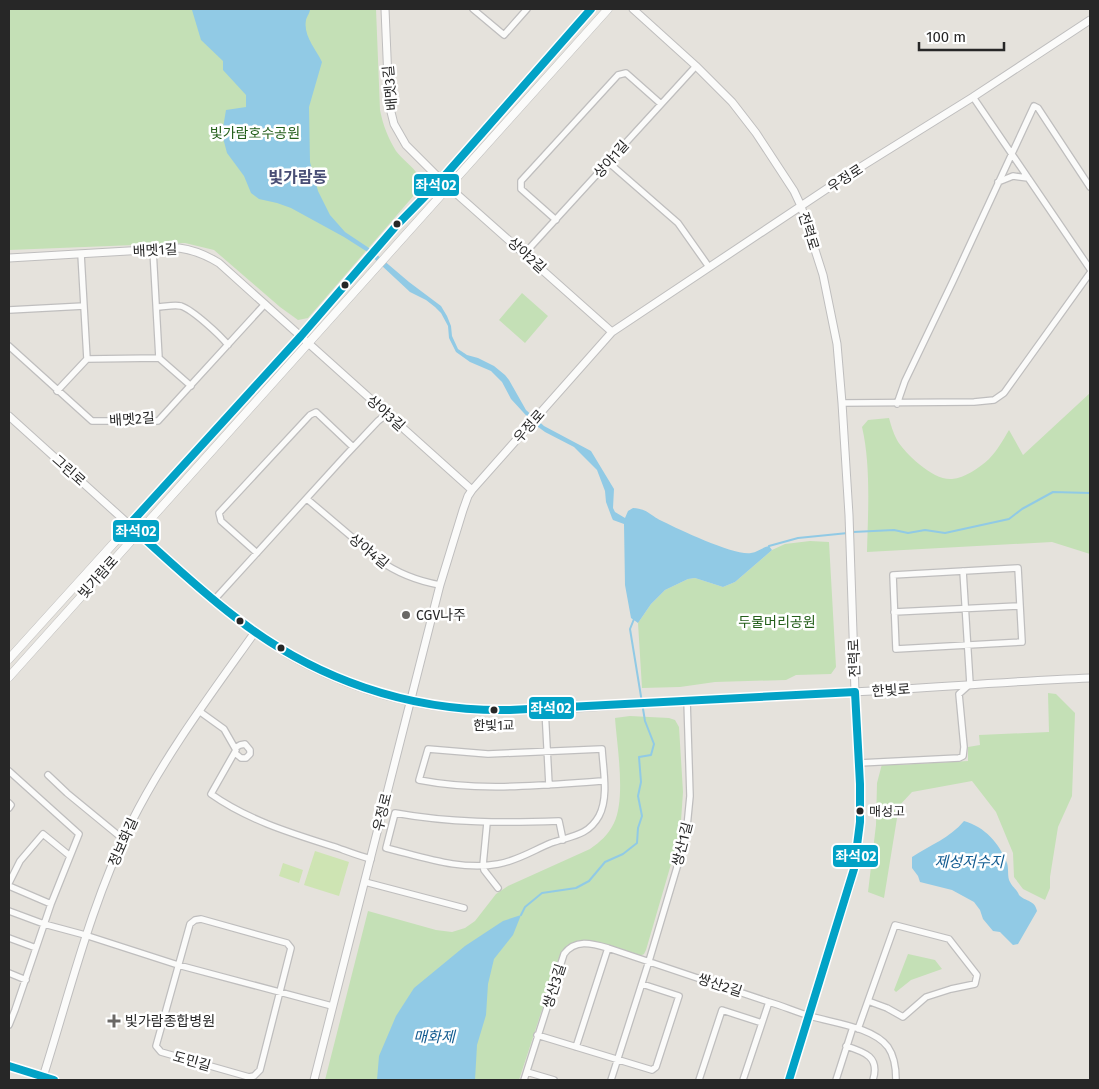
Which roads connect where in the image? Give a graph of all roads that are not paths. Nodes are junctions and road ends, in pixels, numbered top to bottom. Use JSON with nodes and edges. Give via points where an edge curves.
{"nodes":[{"id":1,"x":385,"y":9,"type":"edge"},
{"id":2,"x":473,"y":9,"type":"edge"},
{"id":3,"x":527,"y":9,"type":"edge"},
{"id":4,"x":591,"y":9,"type":"edge"},
{"id":5,"x":608,"y":9,"type":"edge"},
{"id":6,"x":633,"y":9,"type":"edge"},
{"id":7,"x":1090,"y":20,"type":"edge"},
{"id":8,"x":696,"y":66,"type":"junction"},
{"id":9,"x":973,"y":97,"type":"junction"},
{"id":10,"x":661,"y":104,"type":"junction"},
{"id":11,"x":1011,"y":153,"type":"junction"},
{"id":12,"x":608,"y":162,"type":"junction"},
{"id":13,"x":1028,"y":178,"type":"junction"},
{"id":14,"x":441,"y":180,"type":"junction"},
{"id":15,"x":998,"y":182,"type":"junction"},
{"id":16,"x":449,"y":186,"type":"junction"},
{"id":17,"x":1090,"y":187,"type":"edge"},
{"id":18,"x":801,"y":206,"type":"junction"},
{"id":19,"x":556,"y":220,"type":"junction"},
{"id":20,"x":154,"y":250,"type":"junction"},
{"id":21,"x":525,"y":253,"type":"junction"},
{"id":22,"x":81,"y":254,"type":"junction"},
{"id":23,"x":9,"y":258,"type":"edge"},
{"id":24,"x":709,"y":267,"type":"junction"},
{"id":25,"x":1090,"y":269,"type":"edge"},
{"id":26,"x":1090,"y":274,"type":"edge"},
{"id":27,"x":265,"y":304,"type":"junction"},
{"id":28,"x":84,"y":306,"type":"junction"},
{"id":29,"x":157,"y":307,"type":"junction"},
{"id":30,"x":9,"y":310,"type":"edge"},
{"id":31,"x":612,"y":332,"type":"junction"},
{"id":32,"x":301,"y":336,"type":"junction"},
{"id":33,"x":308,"y":343,"type":"junction"},
{"id":34,"x":228,"y":345,"type":"junction"},
{"id":35,"x":9,"y":346,"type":"edge"},
{"id":36,"x":159,"y":358,"type":"junction"},
{"id":37,"x":87,"y":359,"type":"junction"},
{"id":38,"x":191,"y":386,"type":"junction"},
{"id":39,"x":57,"y":391,"type":"junction"},
{"id":40,"x":842,"y":403,"type":"junction"},
{"id":41,"x":896,"y":404,"type":"junction"},
{"id":42,"x":387,"y":414,"type":"junction"},
{"id":43,"x":9,"y":416,"type":"edge"},
{"id":44,"x":353,"y":447,"type":"junction"},
{"id":45,"x":472,"y":490,"type":"junction"},
{"id":46,"x":307,"y":498,"type":"junction"},
{"id":47,"x":129,"y":525,"type":"junction"},
{"id":48,"x":138,"y":533,"type":"junction"},
{"id":49,"x":257,"y":553,"type":"junction"},
{"id":50,"x":964,"y":571,"type":"junction"},
{"id":51,"x":440,"y":585,"type":"junction"},
{"id":52,"x":214,"y":600,"type":"junction"},
{"id":53,"x":1020,"y":606,"type":"junction"},
{"id":54,"x":966,"y":608,"type":"junction"},
{"id":55,"x":894,"y":612,"type":"junction"},
{"id":56,"x":255,"y":632,"type":"junction"},
{"id":57,"x":968,"y":645,"type":"junction"},
{"id":58,"x":9,"y":659,"type":"edge"},
{"id":59,"x":9,"y":677,"type":"edge"},
{"id":60,"x":1090,"y":678,"type":"edge"},
{"id":61,"x":970,"y":684,"type":"junction"},
{"id":62,"x":855,"y":692,"type":"junction"},
{"id":63,"x":410,"y":700,"type":"junction"},
{"id":64,"x":687,"y":700,"type":"junction"},
{"id":65,"x":545,"y":709,"type":"junction"},
{"id":66,"x":199,"y":711,"type":"junction"},
{"id":67,"x":547,"y":752,"type":"junction"},
{"id":68,"x":859,"y":763,"type":"junction"},
{"id":69,"x":9,"y":770,"type":"edge"},
{"id":70,"x":48,"y":775,"type":"dead end"},
{"id":71,"x":603,"y":781,"type":"junction"},
{"id":72,"x":549,"y":785,"type":"junction"},
{"id":73,"x":9,"y":803,"type":"edge"},
{"id":74,"x":9,"y":808,"type":"edge"},
{"id":75,"x":487,"y":823,"type":"junction"},
{"id":76,"x":123,"y":839,"type":"junction"},
{"id":77,"x":564,"y":840,"type":"junction"},
{"id":78,"x":70,"y":856,"type":"junction"},
{"id":79,"x":371,"y":859,"type":"junction"},
{"id":80,"x":483,"y":866,"type":"junction"},
{"id":81,"x":365,"y":882,"type":"junction"},
{"id":82,"x":9,"y":885,"type":"edge"},
{"id":83,"x":498,"y":888,"type":"dead end"},
{"id":84,"x":51,"y":904,"type":"junction"},
{"id":85,"x":464,"y":908,"type":"dead end"},
{"id":86,"x":9,"y":912,"type":"edge"},
{"id":87,"x":44,"y":924,"type":"junction"},
{"id":88,"x":85,"y":935,"type":"junction"},
{"id":89,"x":9,"y":938,"type":"edge"},
{"id":90,"x":36,"y":948,"type":"junction"},
{"id":91,"x":608,"y":948,"type":"junction"},
{"id":92,"x":649,"y":961,"type":"junction"},
{"id":93,"x":178,"y":965,"type":"junction"},
{"id":94,"x":9,"y":973,"type":"edge"},
{"id":95,"x":26,"y":980,"type":"junction"},
{"id":96,"x":642,"y":984,"type":"junction"},
{"id":97,"x":281,"y":992,"type":"junction"},
{"id":98,"x":868,"y":1001,"type":"junction"},
{"id":99,"x":769,"y":1002,"type":"junction"},
{"id":100,"x":332,"y":1006,"type":"junction"},
{"id":101,"x":12,"y":1010,"type":"edge"},
{"id":102,"x":809,"y":1016,"type":"junction"},
{"id":103,"x":762,"y":1023,"type":"junction"},
{"id":104,"x":9,"y":1025,"type":"edge"},
{"id":105,"x":856,"y":1028,"type":"junction"},
{"id":106,"x":538,"y":1035,"type":"junction"},
{"id":107,"x":576,"y":1046,"type":"junction"},
{"id":108,"x":846,"y":1046,"type":"junction"},
{"id":109,"x":618,"y":1059,"type":"junction"},
{"id":110,"x":9,"y":1066,"type":"edge"},
{"id":111,"x":526,"y":1072,"type":"junction"},
{"id":112,"x":42,"y":1078,"type":"edge"},
{"id":113,"x":54,"y":1080,"type":"edge"},
{"id":114,"x":314,"y":1080,"type":"edge"},
{"id":115,"x":524,"y":1080,"type":"edge"},
{"id":116,"x":554,"y":1080,"type":"edge"},
{"id":117,"x":611,"y":1080,"type":"edge"},
{"id":118,"x":700,"y":1080,"type":"edge"},
{"id":119,"x":744,"y":1080,"type":"edge"},
{"id":120,"x":789,"y":1080,"type":"edge"},
{"id":121,"x":836,"y":1080,"type":"edge"},
{"id":122,"x":873,"y":1080,"type":"edge"},
{"id":123,"x":896,"y":1080,"type":"edge"}],
"edges":[{"from":1,"to":14,"type":"street","name":"배멧3길","via":[[391,116],[406,145]]},
{"from":2,"to":3,"type":"street","via":[[504,35]]},
{"from":4,"to":14,"type":"main road","name":"빛가람로"},
{"from":5,"to":16,"type":"main road","name":"빛가람로"},
{"from":6,"to":8,"type":"street","name":"전력로"},
{"from":7,"to":9,"type":"street","name":"우정로"},
{"from":8,"to":10,"type":"street","name":"상야1길"},
{"from":8,"to":18,"type":"street","name":"전력로","via":[[744,116]]},
{"from":9,"to":11,"type":"street"},
{"from":9,"to":18,"type":"street","name":"우정로"},
{"from":10,"to":12,"type":"street","name":"상야1길"},
{"from":10,"to":19,"type":"street","via":[[626,73],[618,74],[521,182],[521,189]]},
{"from":11,"to":13,"type":"street"},
{"from":11,"to":15,"type":"street"},
{"from":11,"to":17,"type":"street","via":[[1036,106]]},
{"from":12,"to":19,"type":"street","name":"상야1길"},
{"from":12,"to":24,"type":"street","via":[[678,223]]},
{"from":13,"to":15,"type":"street","via":[[1013,176]]},
{"from":13,"to":25,"type":"street"},
{"from":14,"to":16,"type":"street","name":"상야2길"},
{"from":14,"to":32,"type":"main road","name":"빛가람로"},
{"from":15,"to":41,"type":"street"},
{"from":16,"to":21,"type":"street","name":"상야2길"},
{"from":16,"to":33,"type":"main road","name":"빛가람로"},
{"from":18,"to":24,"type":"street","name":"우정로"},
{"from":18,"to":40,"type":"street","name":"전력로","via":[[823,275],[837,344]]},
{"from":19,"to":21,"type":"street","name":"상야1길"},
{"from":20,"to":22,"type":"street","name":"배멧1길"},
{"from":20,"to":27,"type":"street","name":"배멧1길","via":[[188,249],[212,259]]},
{"from":20,"to":29,"type":"street"},
{"from":21,"to":31,"type":"street","name":"상야2길"},
{"from":22,"to":23,"type":"street","name":"배멧1길"},
{"from":22,"to":28,"type":"street"},
{"from":24,"to":31,"type":"street","name":"우정로"},
{"from":26,"to":41,"type":"street","via":[[1004,393],[994,400]]},
{"from":27,"to":32,"type":"street","name":"배멧1길"},
{"from":27,"to":34,"type":"street","name":"배멧2길"},
{"from":28,"to":30,"type":"street"},
{"from":28,"to":37,"type":"street"},
{"from":29,"to":34,"type":"street","via":[[186,308]]},
{"from":29,"to":36,"type":"street"},
{"from":31,"to":45,"type":"street","name":"우정로"},
{"from":32,"to":33,"type":"street","name":"상야3길"},
{"from":32,"to":47,"type":"main road","name":"빛가람로"},
{"from":33,"to":42,"type":"street","name":"상야3길"},
{"from":33,"to":48,"type":"main road","name":"빛가람로"},
{"from":34,"to":38,"type":"street","name":"배멧2길"},
{"from":35,"to":39,"type":"street","name":"배멧2길"},
{"from":36,"to":37,"type":"street"},
{"from":36,"to":38,"type":"street"},
{"from":37,"to":39,"type":"street"},
{"from":38,"to":39,"type":"street","name":"배멧2길","via":[[158,421],[92,421]]},
{"from":40,"to":41,"type":"street"},
{"from":40,"to":62,"type":"street","name":"전력로"},
{"from":42,"to":44,"type":"street"},
{"from":42,"to":45,"type":"street","name":"상야3길"},
{"from":43,"to":47,"type":"street","name":"그린로"},
{"from":44,"to":46,"type":"street"},
{"from":44,"to":49,"type":"street","via":[[316,412],[219,513],[221,521]]},
{"from":45,"to":51,"type":"street","name":"우정로"},
{"from":46,"to":49,"type":"street"},
{"from":46,"to":51,"type":"street","name":"상야4길","via":[[390,568]]},
{"from":47,"to":48,"type":"street"},
{"from":47,"to":58,"type":"main road","name":"빛가람로"},
{"from":48,"to":52,"type":"street"},
{"from":48,"to":59,"type":"main road","name":"빛가람로"},
{"from":49,"to":52,"type":"street"},
{"from":50,"to":53,"type":"street","via":[[1018,568]]},
{"from":50,"to":54,"type":"street"},
{"from":50,"to":55,"type":"street","via":[[892,575]]},
{"from":51,"to":63,"type":"street","name":"우정로"},
{"from":52,"to":56,"type":"street"},
{"from":53,"to":54,"type":"street"},
{"from":53,"to":57,"type":"street","via":[[1022,642]]},
{"from":54,"to":55,"type":"street"},
{"from":54,"to":57,"type":"street"},
{"from":55,"to":57,"type":"street","via":[[896,648]]},
{"from":56,"to":63,"type":"street","via":[[305,664],[342,681]]},
{"from":56,"to":66,"type":"street","name":"정보화길"},
{"from":57,"to":61,"type":"street"},
{"from":60,"to":61,"type":"street","name":"한빛로"},
{"from":61,"to":62,"type":"street","name":"한빛로"},
{"from":61,"to":68,"type":"street","via":[[959,694],[962,757]]},
{"from":62,"to":64,"type":"street","name":"한빛로"},
{"from":62,"to":68,"type":"street","name":"전력로"},
{"from":63,"to":65,"type":"street","via":[[473,710]]},
{"from":63,"to":79,"type":"street","name":"우정로"},
{"from":64,"to":65,"type":"street","name":"한빛로"},
{"from":64,"to":92,"type":"street","name":"쌍산1길","via":[[688,823]]},
{"from":65,"to":67,"type":"street"},
{"from":66,"to":76,"type":"street","name":"정보화길","via":[[160,770]]},
{"from":66,"to":79,"type":"street","via":[[224,729],[235,751],[211,794],[279,829]]},
{"from":67,"to":71,"type":"street","via":[[602,748]]},
{"from":67,"to":72,"type":"street"},
{"from":67,"to":72,"type":"street","via":[[488,754],[428,749],[420,780],[478,787]]},
{"from":68,"to":102,"type":"street","name":"전력로","via":[[860,822],[854,869]]},
{"from":69,"to":78,"type":"street","via":[[79,834]]},
{"from":70,"to":76,"type":"street"},
{"from":71,"to":72,"type":"street"},
{"from":71,"to":77,"type":"street","via":[[604,803],[594,823],[584,833]]},
{"from":73,"to":74,"type":"street"},
{"from":75,"to":77,"type":"street","via":[[560,820]]},
{"from":75,"to":80,"type":"street"},
{"from":75,"to":80,"type":"street","via":[[395,813],[386,848],[453,864]]},
{"from":76,"to":88,"type":"street","name":"정보화길"},
{"from":77,"to":80,"type":"street","via":[[506,862]]},
{"from":78,"to":82,"type":"street","via":[[43,834],[20,861]]},
{"from":78,"to":84,"type":"street"},
{"from":79,"to":81,"type":"street","name":"우정로"},
{"from":80,"to":83,"type":"street"},
{"from":81,"to":85,"type":"street"},
{"from":81,"to":100,"type":"street","name":"우정로"},
{"from":82,"to":84,"type":"street"},
{"from":84,"to":87,"type":"street"},
{"from":86,"to":87,"type":"street"},
{"from":87,"to":88,"type":"street"},
{"from":87,"to":90,"type":"street"},
{"from":88,"to":93,"type":"street"},
{"from":88,"to":112,"type":"street","name":"정보화길"},
{"from":89,"to":90,"type":"street"},
{"from":90,"to":95,"type":"street"},
{"from":91,"to":92,"type":"street","name":"쌍산3길"},
{"from":91,"to":106,"type":"street","name":"쌍산3길","via":[[581,943],[568,949]]},
{"from":91,"to":107,"type":"street"},
{"from":92,"to":96,"type":"street","name":"쌍산1길"},
{"from":92,"to":99,"type":"street","name":"쌍산2길"},
{"from":93,"to":97,"type":"street"},
{"from":93,"to":97,"type":"street","name":"도민길","via":[[190,924],[201,919],[287,942],[291,948]]},
{"from":93,"to":97,"type":"street","name":"도민길","via":[[156,1041],[158,1050],[249,1077],[260,1070]]},
{"from":94,"to":95,"type":"street"},
{"from":95,"to":101,"type":"street"},
{"from":96,"to":109,"type":"street","name":"쌍산1길"},
{"from":96,"to":109,"type":"street","via":[[678,996],[676,1005],[656,1067],[652,1070]]},
{"from":97,"to":100,"type":"street"},
{"from":98,"to":98,"type":"street","via":[[895,925],[949,939],[977,975],[975,984],[926,997],[903,1017]]},
{"from":98,"to":105,"type":"street"},
{"from":99,"to":102,"type":"street","name":"쌍산2길"},
{"from":99,"to":103,"type":"street"},
{"from":100,"to":114,"type":"street","name":"우정로"},
{"from":101,"to":104,"type":"street"},
{"from":102,"to":105,"type":"street","name":"쌍산2길"},
{"from":102,"to":120,"type":"street","name":"전력로"},
{"from":103,"to":118,"type":"street","name":"쌍산2길","via":[[722,1010]]},
{"from":103,"to":119,"type":"street"},
{"from":105,"to":108,"type":"street"},
{"from":105,"to":123,"type":"street","name":"쌍산2길","via":[[874,1035],[887,1046],[894,1062]]},
{"from":106,"to":107,"type":"street"},
{"from":106,"to":111,"type":"street","name":"쌍산3길"},
{"from":107,"to":109,"type":"street"},
{"from":108,"to":121,"type":"street"},
{"from":108,"to":122,"type":"street","via":[[870,1056],[875,1064]]},
{"from":109,"to":117,"type":"street","name":"쌍산1길"},
{"from":110,"to":112,"type":"main road"},
{"from":111,"to":115,"type":"street","name":"쌍산3길"},
{"from":111,"to":116,"type":"street"},
{"from":112,"to":113,"type":"main road"}]}
